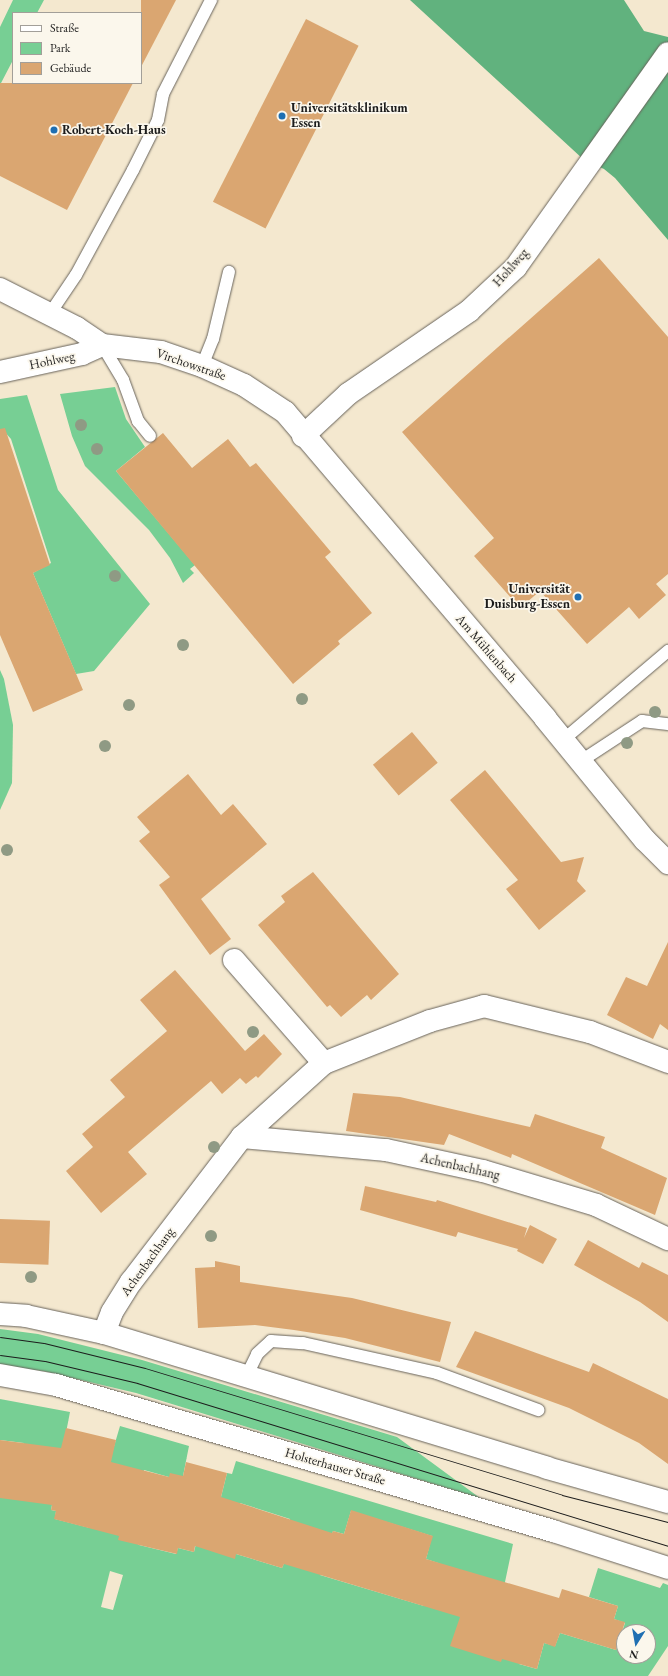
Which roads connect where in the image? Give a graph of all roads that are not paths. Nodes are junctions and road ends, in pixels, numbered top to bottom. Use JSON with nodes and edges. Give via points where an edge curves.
{"nodes":[{"id":1,"x":211,"y":0,"type":"edge"},
{"id":2,"x":668,"y":52,"type":"edge"},
{"id":3,"x":229,"y":272,"type":"dead end"},
{"id":4,"x":0,"y":289,"type":"edge"},
{"id":5,"x":49,"y":315,"type":"junction"},
{"id":6,"x":102,"y":345,"type":"junction"},
{"id":7,"x":202,"y":366,"type":"junction"},
{"id":8,"x":0,"y":372,"type":"edge"},
{"id":9,"x":150,"y":436,"type":"dead end"},
{"id":10,"x":303,"y":436,"type":"junction"},
{"id":11,"x":668,"y":651,"type":"edge"},
{"id":12,"x":668,"y":724,"type":"edge"},
{"id":13,"x":563,"y":740,"type":"junction"},
{"id":14,"x":581,"y":761,"type":"junction"},
{"id":15,"x":668,"y":863,"type":"edge"},
{"id":16,"x":234,"y":960,"type":"dead end"},
{"id":17,"x":668,"y":1062,"type":"edge"},
{"id":18,"x":324,"y":1063,"type":"junction"},
{"id":19,"x":242,"y":1137,"type":"junction"},
{"id":20,"x":668,"y":1240,"type":"edge"},
{"id":21,"x":0,"y":1314,"type":"edge"},
{"id":22,"x":104,"y":1333,"type":"junction"},
{"id":23,"x":0,"y":1375,"type":"edge"},
{"id":24,"x":246,"y":1377,"type":"junction"},
{"id":25,"x":538,"y":1410,"type":"dead end"},
{"id":26,"x":668,"y":1502,"type":"edge"},
{"id":27,"x":668,"y":1568,"type":"edge"}],
"edges":[{"from":1,"to":5,"type":"lane","via":[[163,94],[158,120],[133,170],[76,275]]},
{"from":2,"to":10,"type":"street","name":"Hohlweg","via":[[516,267],[469,311],[348,394]]},
{"from":3,"to":7,"type":"lane","via":[[213,339]]},
{"from":4,"to":5,"type":"street","name":"Virchowstraße"},
{"from":5,"to":6,"type":"street","name":"Virchowstraße","via":[[77,328]]},
{"from":6,"to":7,"type":"street","name":"Virchowstraße","via":[[161,352]]},
{"from":6,"to":8,"type":"street","name":"Hohlweg","via":[[82,354]]},
{"from":6,"to":9,"type":"lane","via":[[123,380],[138,421]]},
{"from":7,"to":10,"type":"street","name":"Virchowstraße","via":[[244,385],[285,412]]},
{"from":10,"to":13,"type":"street","name":"Am Mühlenbach"},
{"from":11,"to":13,"type":"lane"},
{"from":12,"to":14,"type":"lane","via":[[642,722]]},
{"from":13,"to":14,"type":"street","name":"Am Mühlenbach"},
{"from":14,"to":15,"type":"street","name":"Am Mühlenbach","via":[[645,840]]},
{"from":16,"to":18,"type":"street"},
{"from":17,"to":18,"type":"street","name":"Achenbachhang","via":[[590,1032],[484,1006],[430,1021]]},
{"from":18,"to":19,"type":"street","name":"Achenbachhang"},
{"from":19,"to":20,"type":"street","name":"Achenbachhang","via":[[386,1150],[483,1171],[596,1205]]},
{"from":19,"to":22,"type":"street","name":"Achenbachhang","via":[[131,1282],[112,1312]]},
{"from":21,"to":22,"type":"street","via":[[26,1316]]},
{"from":22,"to":24,"type":"street"},
{"from":23,"to":27,"type":"street","name":"Holsterhauser Straße","via":[[64,1387],[553,1531]]},
{"from":24,"to":25,"type":"lane","via":[[257,1354],[271,1341],[303,1343],[437,1373]]},
{"from":24,"to":26,"type":"street"}]}
